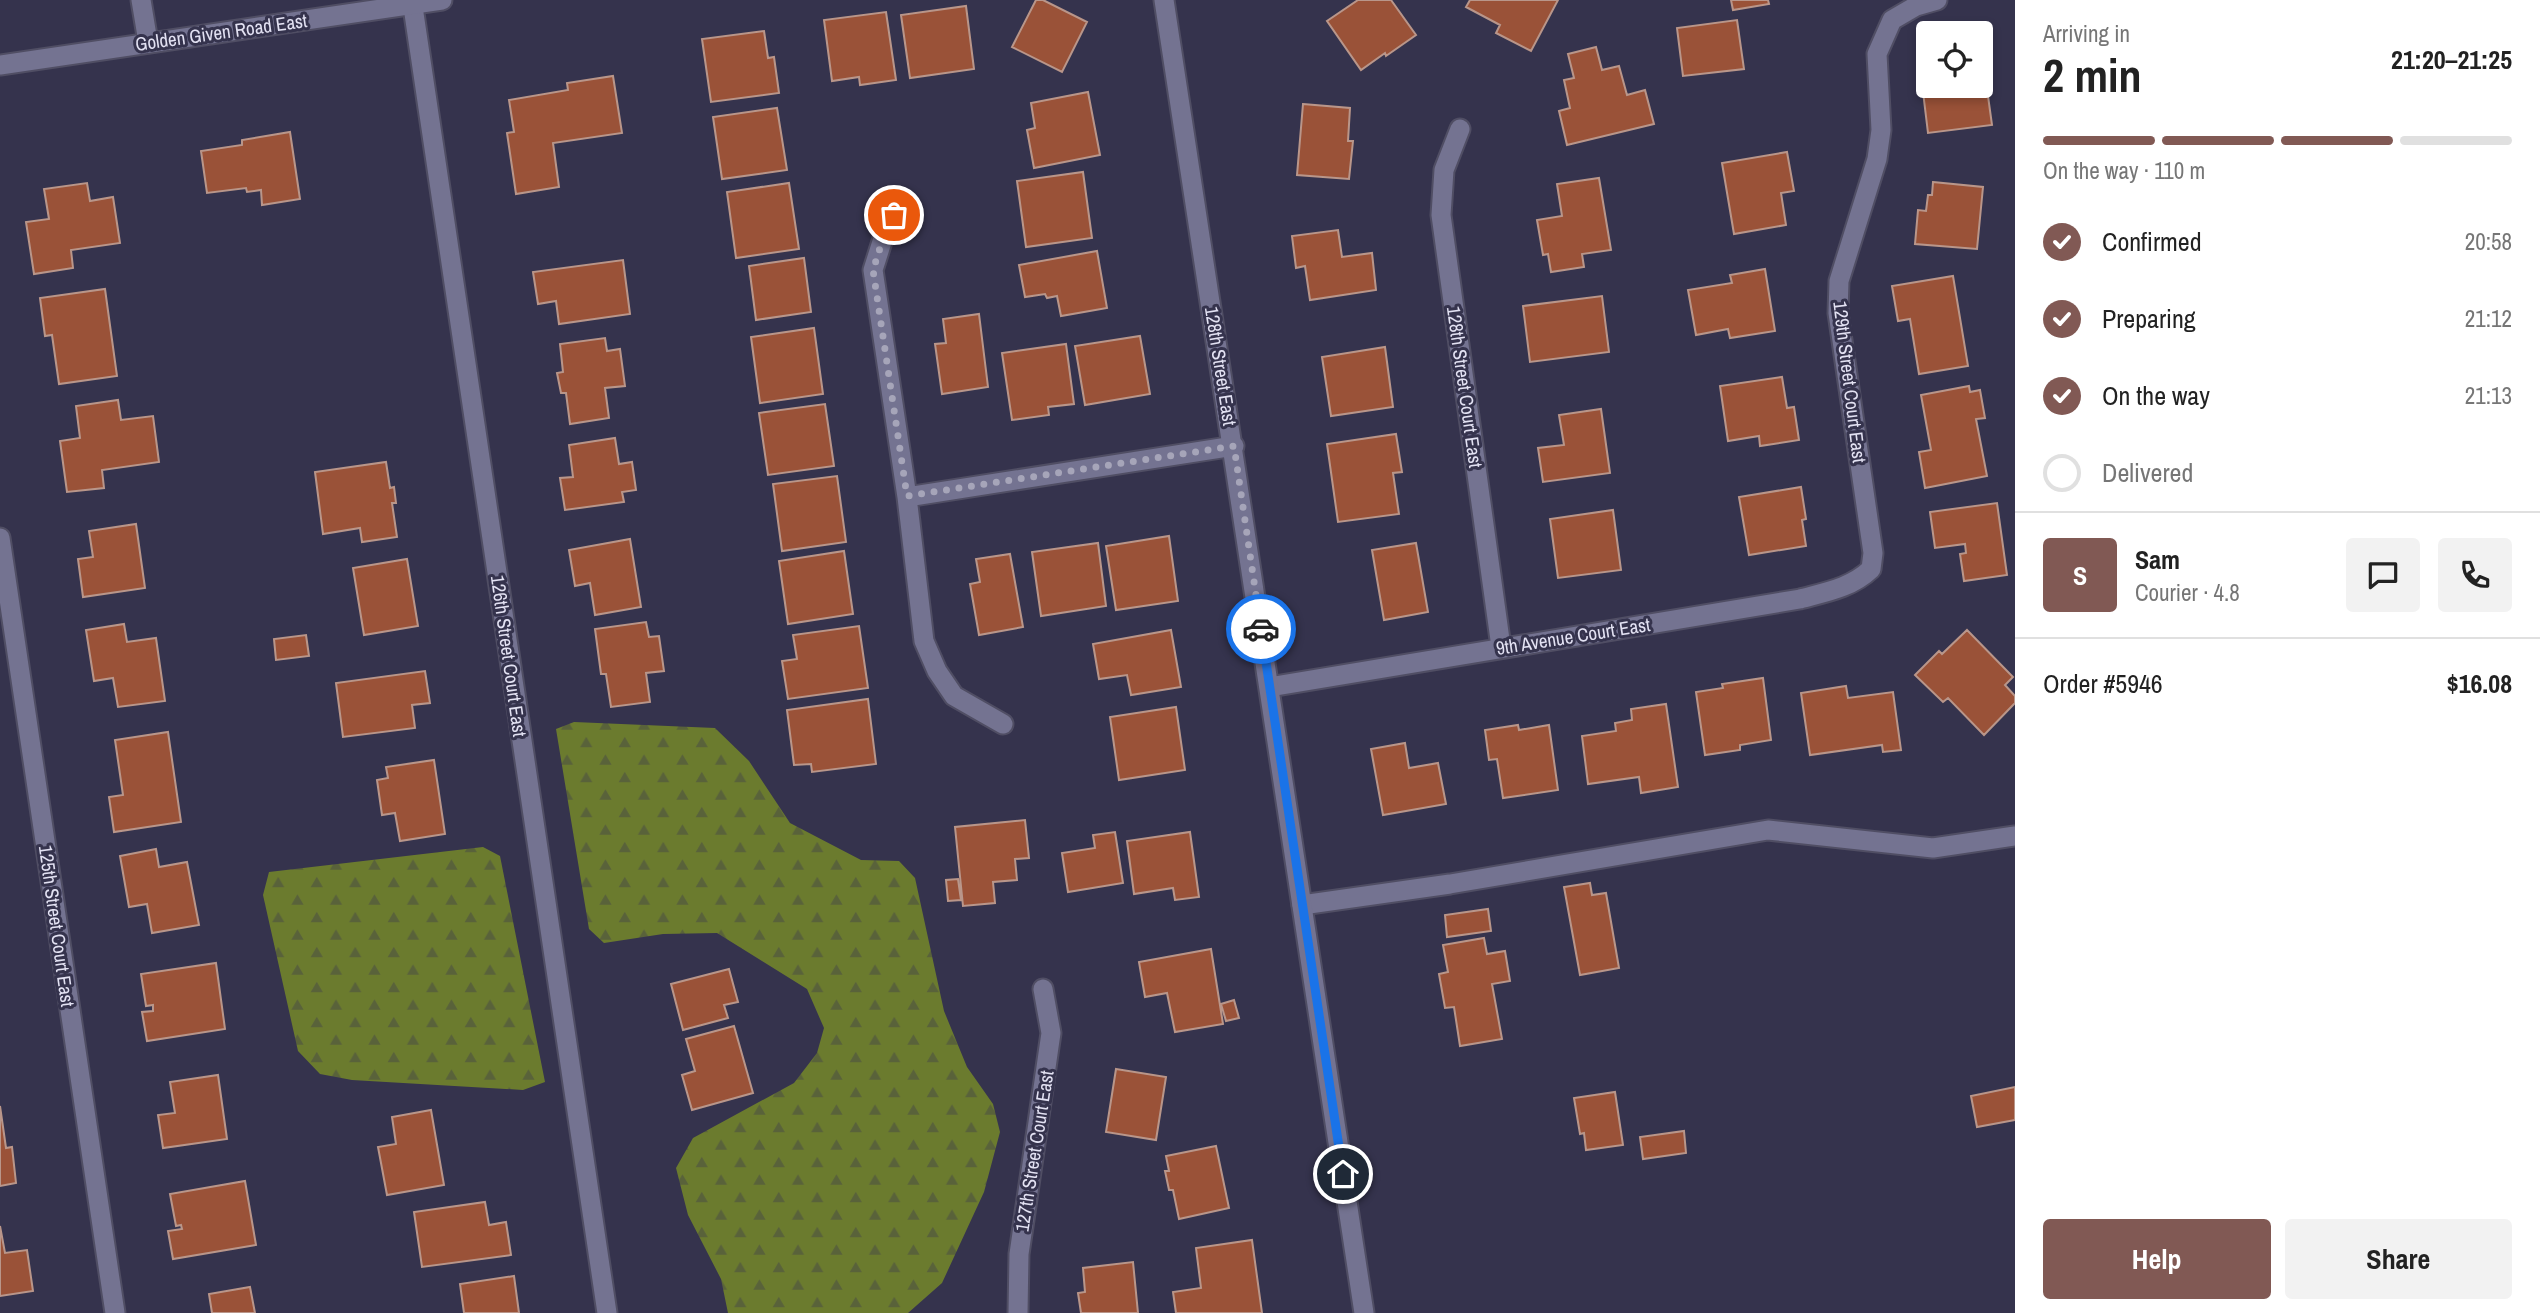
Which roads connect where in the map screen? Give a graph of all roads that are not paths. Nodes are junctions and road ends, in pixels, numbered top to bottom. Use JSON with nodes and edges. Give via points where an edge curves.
{"nodes":[{"id":1,"x":141,"y":0,"type":"edge"},
{"id":2,"x":442,"y":0,"type":"edge"},
{"id":3,"x":1164,"y":0,"type":"edge"},
{"id":4,"x":1937,"y":0,"type":"edge"},
{"id":5,"x":412,"y":2,"type":"edge"},
{"id":6,"x":148,"y":42,"type":"junction"},
{"id":7,"x":0,"y":65,"type":"edge"},
{"id":8,"x":1460,"y":129,"type":"dead end"},
{"id":9,"x":901,"y":201,"type":"dead end"},
{"id":10,"x":1234,"y":446,"type":"junction"},
{"id":11,"x":907,"y":496,"type":"junction"},
{"id":12,"x":0,"y":538,"type":"edge"},
{"id":13,"x":1871,"y":569,"type":"joint"},
{"id":14,"x":1502,"y":647,"type":"junction"},
{"id":15,"x":1270,"y":687,"type":"junction"},
{"id":16,"x":1003,"y":724,"type":"dead end"},
{"id":17,"x":2015,"y":836,"type":"edge"},
{"id":18,"x":1303,"y":905,"type":"junction"},
{"id":19,"x":1043,"y":989,"type":"dead end"},
{"id":20,"x":115,"y":1313,"type":"edge"},
{"id":21,"x":607,"y":1313,"type":"edge"},
{"id":22,"x":1018,"y":1313,"type":"edge"},
{"id":23,"x":1364,"y":1313,"type":"edge"}],
"edges":[{"from":1,"to":6,"type":"street"},
{"from":2,"to":5,"type":"street","name":"Golden Given Road East"},
{"from":3,"to":10,"type":"street","name":"128th Street East"},
{"from":4,"to":13,"type":"street","name":"129th Street Court East","via":[[1892,20],[1877,54],[1881,130],[1877,159],[1839,281],[1838,313],[1873,553]]},
{"from":5,"to":6,"type":"street","name":"Golden Given Road East"},
{"from":5,"to":21,"type":"street","name":"126th Street Court East"},
{"from":6,"to":7,"type":"street","name":"Golden Given Road East"},
{"from":8,"to":14,"type":"street","name":"128th Street Court East","via":[[1444,170],[1441,215]]},
{"from":9,"to":11,"type":"street","via":[[873,270]]},
{"from":10,"to":11,"type":"street"},
{"from":10,"to":15,"type":"street","name":"128th Street East"},
{"from":11,"to":16,"type":"street","via":[[924,641],[954,696]]},
{"from":12,"to":20,"type":"street","name":"125th Street Court East"},
{"from":13,"to":14,"type":"street","name":"9th Avenue Court East","via":[[1844,587],[1800,599]]},
{"from":14,"to":15,"type":"street","name":"9th Avenue Court East"},
{"from":15,"to":18,"type":"street","name":"128th Street East"},
{"from":17,"to":18,"type":"street","via":[[1933,848],[1768,830]]},
{"from":18,"to":23,"type":"street","name":"128th Street East"},
{"from":19,"to":22,"type":"street","name":"127th Street Court East","via":[[1051,1033],[1018,1254]]}]}
